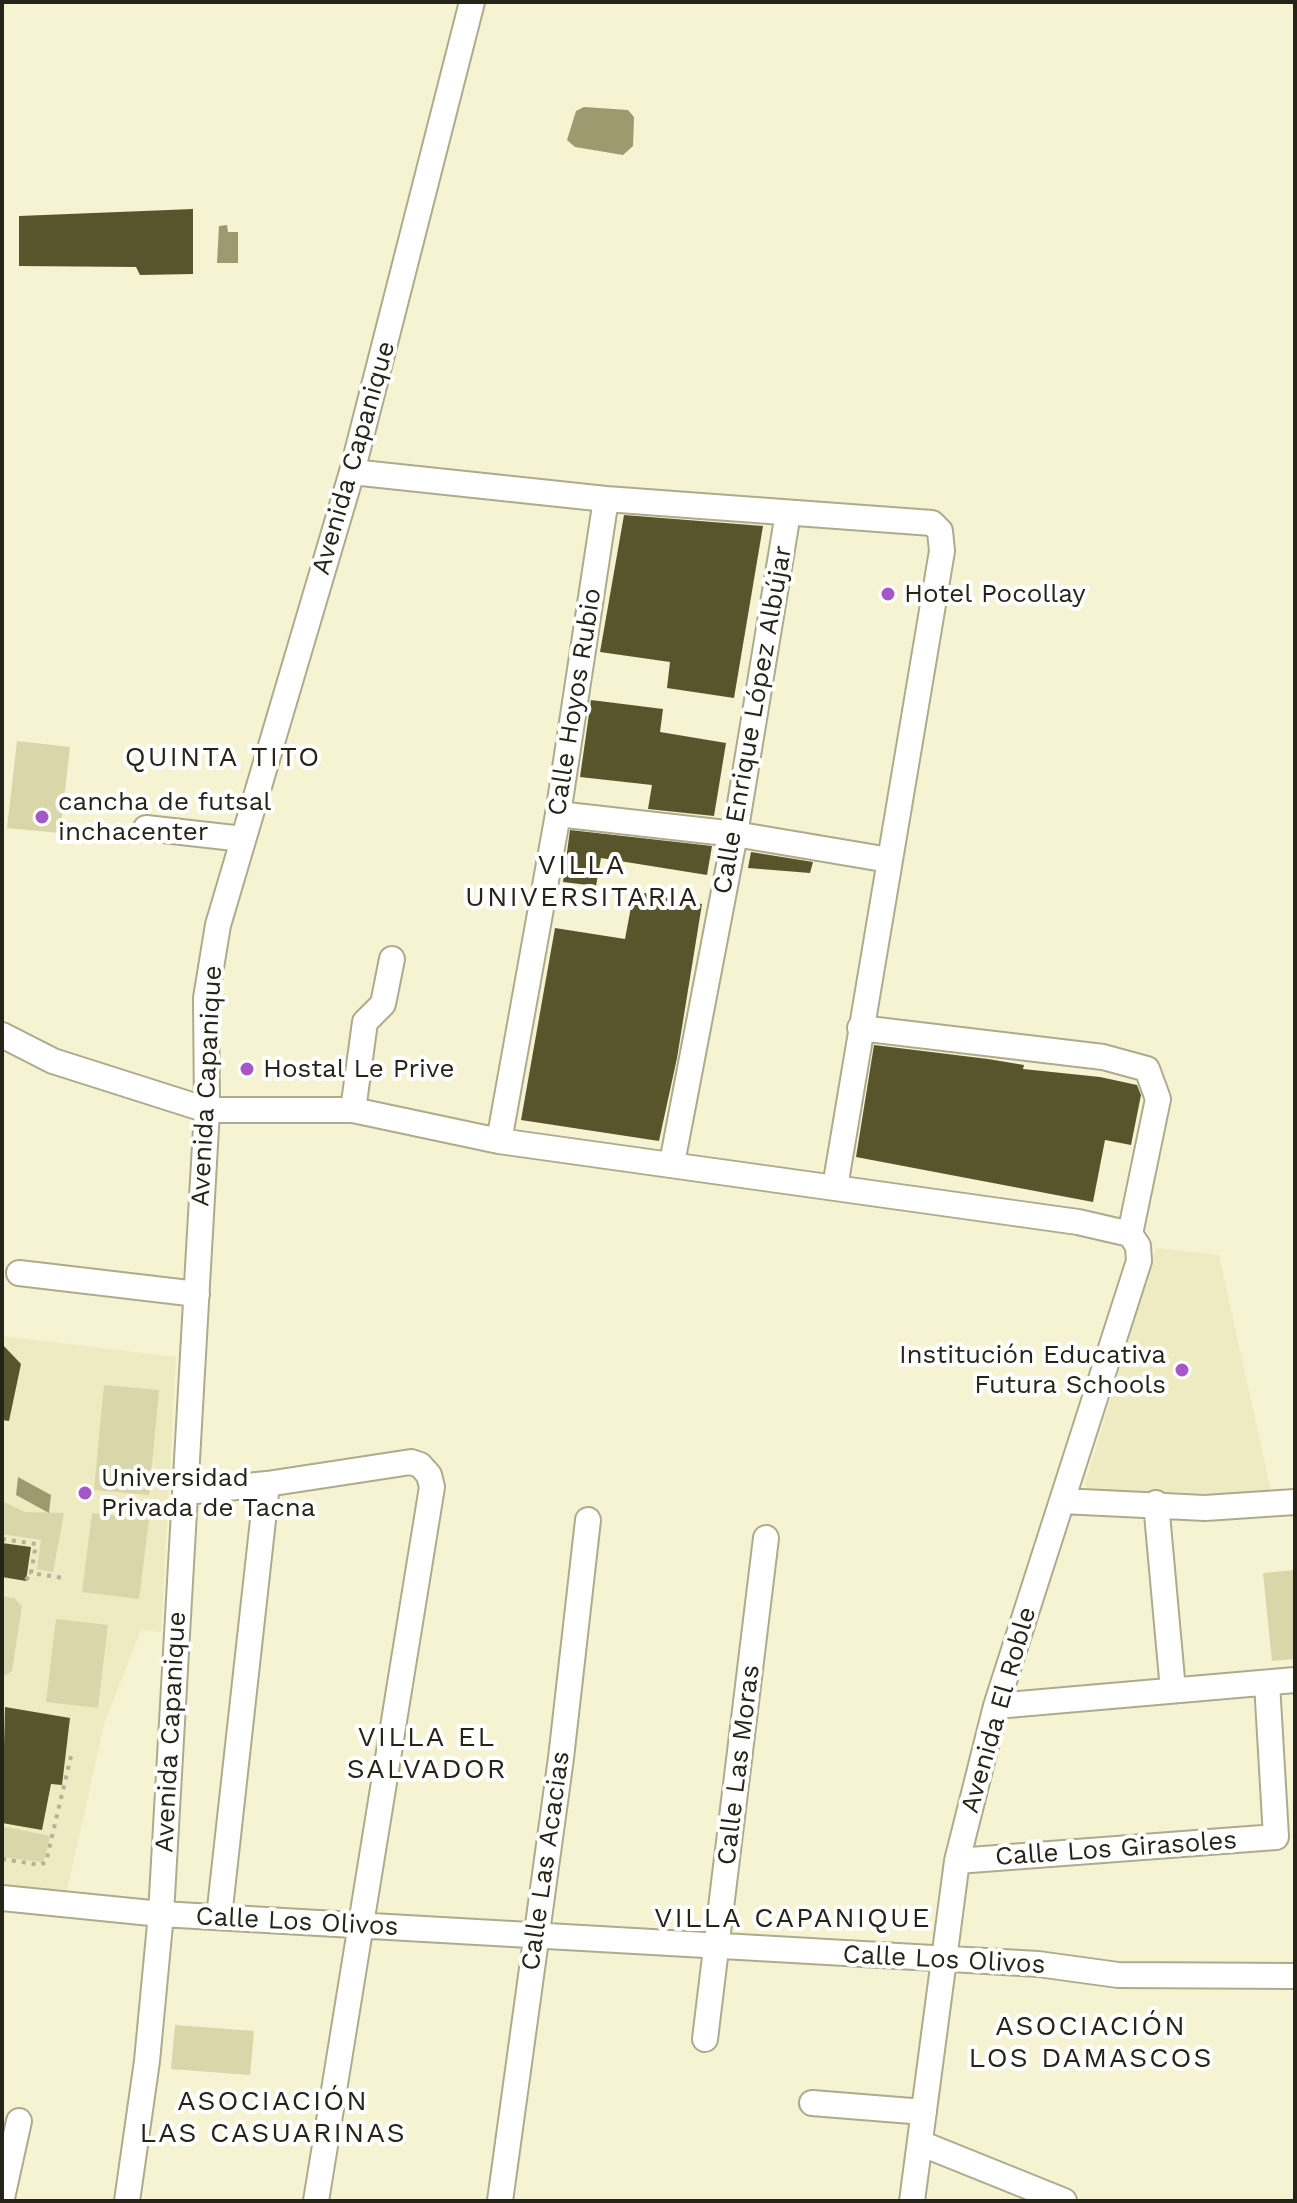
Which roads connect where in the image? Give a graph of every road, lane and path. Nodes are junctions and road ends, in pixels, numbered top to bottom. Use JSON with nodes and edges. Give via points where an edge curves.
{"nodes":[{"id":1,"x":472,"y":2,"type":"edge"},
{"id":2,"x":352,"y":472,"type":"junction"},
{"id":3,"x":606,"y":499,"type":"junction"},
{"id":4,"x":788,"y":513,"type":"junction"},
{"id":5,"x":558,"y":814,"type":"junction"},
{"id":6,"x":146,"y":828,"type":"dead end"},
{"id":7,"x":735,"y":834,"type":"junction"},
{"id":8,"x":243,"y":839,"type":"junction"},
{"id":9,"x":889,"y":860,"type":"junction"},
{"id":10,"x":392,"y":959,"type":"dead end"},
{"id":11,"x":860,"y":1028,"type":"junction"},
{"id":12,"x":2,"y":1035,"type":"edge"},
{"id":13,"x":207,"y":1110,"type":"junction"},
{"id":14,"x":353,"y":1110,"type":"junction"},
{"id":15,"x":499,"y":1141,"type":"junction"},
{"id":16,"x":672,"y":1163,"type":"junction"},
{"id":17,"x":835,"y":1187,"type":"junction"},
{"id":18,"x":1130,"y":1234,"type":"junction"},
{"id":19,"x":19,"y":1273,"type":"dead end"},
{"id":20,"x":197,"y":1294,"type":"junction"},
{"id":21,"x":267,"y":1484,"type":"junction"},
{"id":22,"x":186,"y":1492,"type":"junction"},
{"id":23,"x":1062,"y":1501,"type":"junction"},
{"id":24,"x":1295,"y":1502,"type":"edge"},
{"id":25,"x":1156,"y":1503,"type":"junction"},
{"id":26,"x":588,"y":1520,"type":"dead end"},
{"id":27,"x":766,"y":1538,"type":"dead end"},
{"id":28,"x":2,"y":1539,"type":"edge"},
{"id":29,"x":31,"y":1573,"type":"junction"},
{"id":30,"x":64,"y":1578,"type":"dead end"},
{"id":31,"x":26,"y":1580,"type":"dead end"},
{"id":32,"x":1295,"y":1680,"type":"edge"},
{"id":33,"x":1267,"y":1683,"type":"junction"},
{"id":34,"x":1173,"y":1690,"type":"junction"},
{"id":35,"x":996,"y":1706,"type":"junction"},
{"id":36,"x":71,"y":1756,"type":"dead end"},
{"id":37,"x":2,"y":1859,"type":"edge"},
{"id":38,"x":957,"y":1861,"type":"junction"},
{"id":39,"x":2,"y":1898,"type":"edge"},
{"id":40,"x":161,"y":1914,"type":"junction"},
{"id":41,"x":219,"y":1917,"type":"junction"},
{"id":42,"x":361,"y":1926,"type":"junction"},
{"id":43,"x":535,"y":1936,"type":"junction"},
{"id":44,"x":716,"y":1947,"type":"junction"},
{"id":45,"x":943,"y":1960,"type":"junction"},
{"id":46,"x":1295,"y":1976,"type":"edge"},
{"id":47,"x":705,"y":2039,"type":"dead end"},
{"id":48,"x":812,"y":2103,"type":"dead end"},
{"id":49,"x":924,"y":2112,"type":"junction"},
{"id":50,"x":19,"y":2121,"type":"dead end"},
{"id":51,"x":920,"y":2143,"type":"junction"},
{"id":52,"x":2,"y":2198,"type":"edge"},
{"id":53,"x":127,"y":2201,"type":"edge"},
{"id":54,"x":316,"y":2201,"type":"edge"},
{"id":55,"x":500,"y":2201,"type":"edge"},
{"id":56,"x":912,"y":2201,"type":"edge"},
{"id":57,"x":1064,"y":2201,"type":"edge"}],
"edges":[{"from":1,"to":2,"type":"street","name":"Avenida Capanique"},
{"from":2,"to":3,"type":"street"},
{"from":2,"to":8,"type":"street","name":"Avenida Capanique"},
{"from":3,"to":4,"type":"street"},
{"from":3,"to":5,"type":"street","name":"Calle Hoyos Rubio"},
{"from":4,"to":7,"type":"street","name":"Calle Enrique López Albújar"},
{"from":4,"to":9,"type":"street","via":[[932,523],[940,531],[942,551]]},
{"from":5,"to":7,"type":"street"},
{"from":5,"to":15,"type":"street","name":"Calle Hoyos Rubio"},
{"from":6,"to":8,"type":"street"},
{"from":7,"to":9,"type":"street"},
{"from":7,"to":16,"type":"street","name":"Calle Enrique López Albújar"},
{"from":8,"to":13,"type":"street","name":"Avenida Capanique","via":[[218,925],[206,998]]},
{"from":9,"to":11,"type":"street"},
{"from":10,"to":14,"type":"street","via":[[383,1004],[365,1022]]},
{"from":11,"to":17,"type":"street"},
{"from":11,"to":18,"type":"street","via":[[1103,1057],[1147,1069],[1158,1099]]},
{"from":12,"to":13,"type":"street","via":[[53,1061]]},
{"from":13,"to":14,"type":"street"},
{"from":13,"to":20,"type":"street","name":"Avenida Capanique"},
{"from":14,"to":15,"type":"street"},
{"from":15,"to":16,"type":"street"},
{"from":16,"to":17,"type":"street"},
{"from":17,"to":18,"type":"street"},
{"from":18,"to":23,"type":"street","name":"Avenida El Roble","via":[[1139,1261]]},
{"from":19,"to":20,"type":"street"},
{"from":20,"to":22,"type":"street","name":"Avenida Capanique"},
{"from":21,"to":22,"type":"street"},
{"from":21,"to":41,"type":"street"},
{"from":21,"to":42,"type":"street","via":[[411,1462],[429,1475],[432,1487]]},
{"from":22,"to":40,"type":"street","name":"Avenida Capanique"},
{"from":23,"to":25,"type":"street"},
{"from":23,"to":35,"type":"street","name":"Avenida El Roble"},
{"from":24,"to":25,"type":"street","via":[[1205,1508]]},
{"from":25,"to":34,"type":"street"},
{"from":26,"to":43,"type":"street","name":"Calle Las Acacias"},
{"from":27,"to":44,"type":"street","name":"Calle Las Moras"},
{"from":28,"to":29,"type":"path","via":[[36,1544]]},
{"from":29,"to":30,"type":"path"},
{"from":29,"to":31,"type":"path"},
{"from":32,"to":33,"type":"street"},
{"from":33,"to":34,"type":"street"},
{"from":33,"to":38,"type":"street","name":"Calle Los Girasoles","via":[[1276,1837]]},
{"from":34,"to":35,"type":"street"},
{"from":35,"to":38,"type":"street","name":"Avenida El Roble"},
{"from":36,"to":37,"type":"path","via":[[46,1862]]},
{"from":38,"to":45,"type":"street","name":"Avenida El Roble"},
{"from":39,"to":40,"type":"street","name":"Calle Los Olivos"},
{"from":40,"to":41,"type":"street","name":"Calle Los Olivos"},
{"from":40,"to":53,"type":"street","name":"Avenida Capanique"},
{"from":41,"to":42,"type":"street","name":"Calle Los Olivos"},
{"from":42,"to":43,"type":"street","name":"Calle Los Olivos"},
{"from":42,"to":54,"type":"street"},
{"from":43,"to":44,"type":"street","name":"Calle Los Olivos"},
{"from":43,"to":55,"type":"street","name":"Calle Las Acacias"},
{"from":44,"to":45,"type":"street","name":"Calle Los Olivos"},
{"from":44,"to":47,"type":"street","name":"Calle Las Moras"},
{"from":45,"to":46,"type":"street","name":"Calle Los Olivos","via":[[1038,1964],[1118,1975]]},
{"from":45,"to":49,"type":"street","name":"Avenida El Roble"},
{"from":48,"to":49,"type":"street"},
{"from":49,"to":51,"type":"street","name":"Avenida El Roble"},
{"from":50,"to":52,"type":"street"},
{"from":51,"to":56,"type":"street","name":"Avenida El Roble"},
{"from":51,"to":57,"type":"street"}]}
